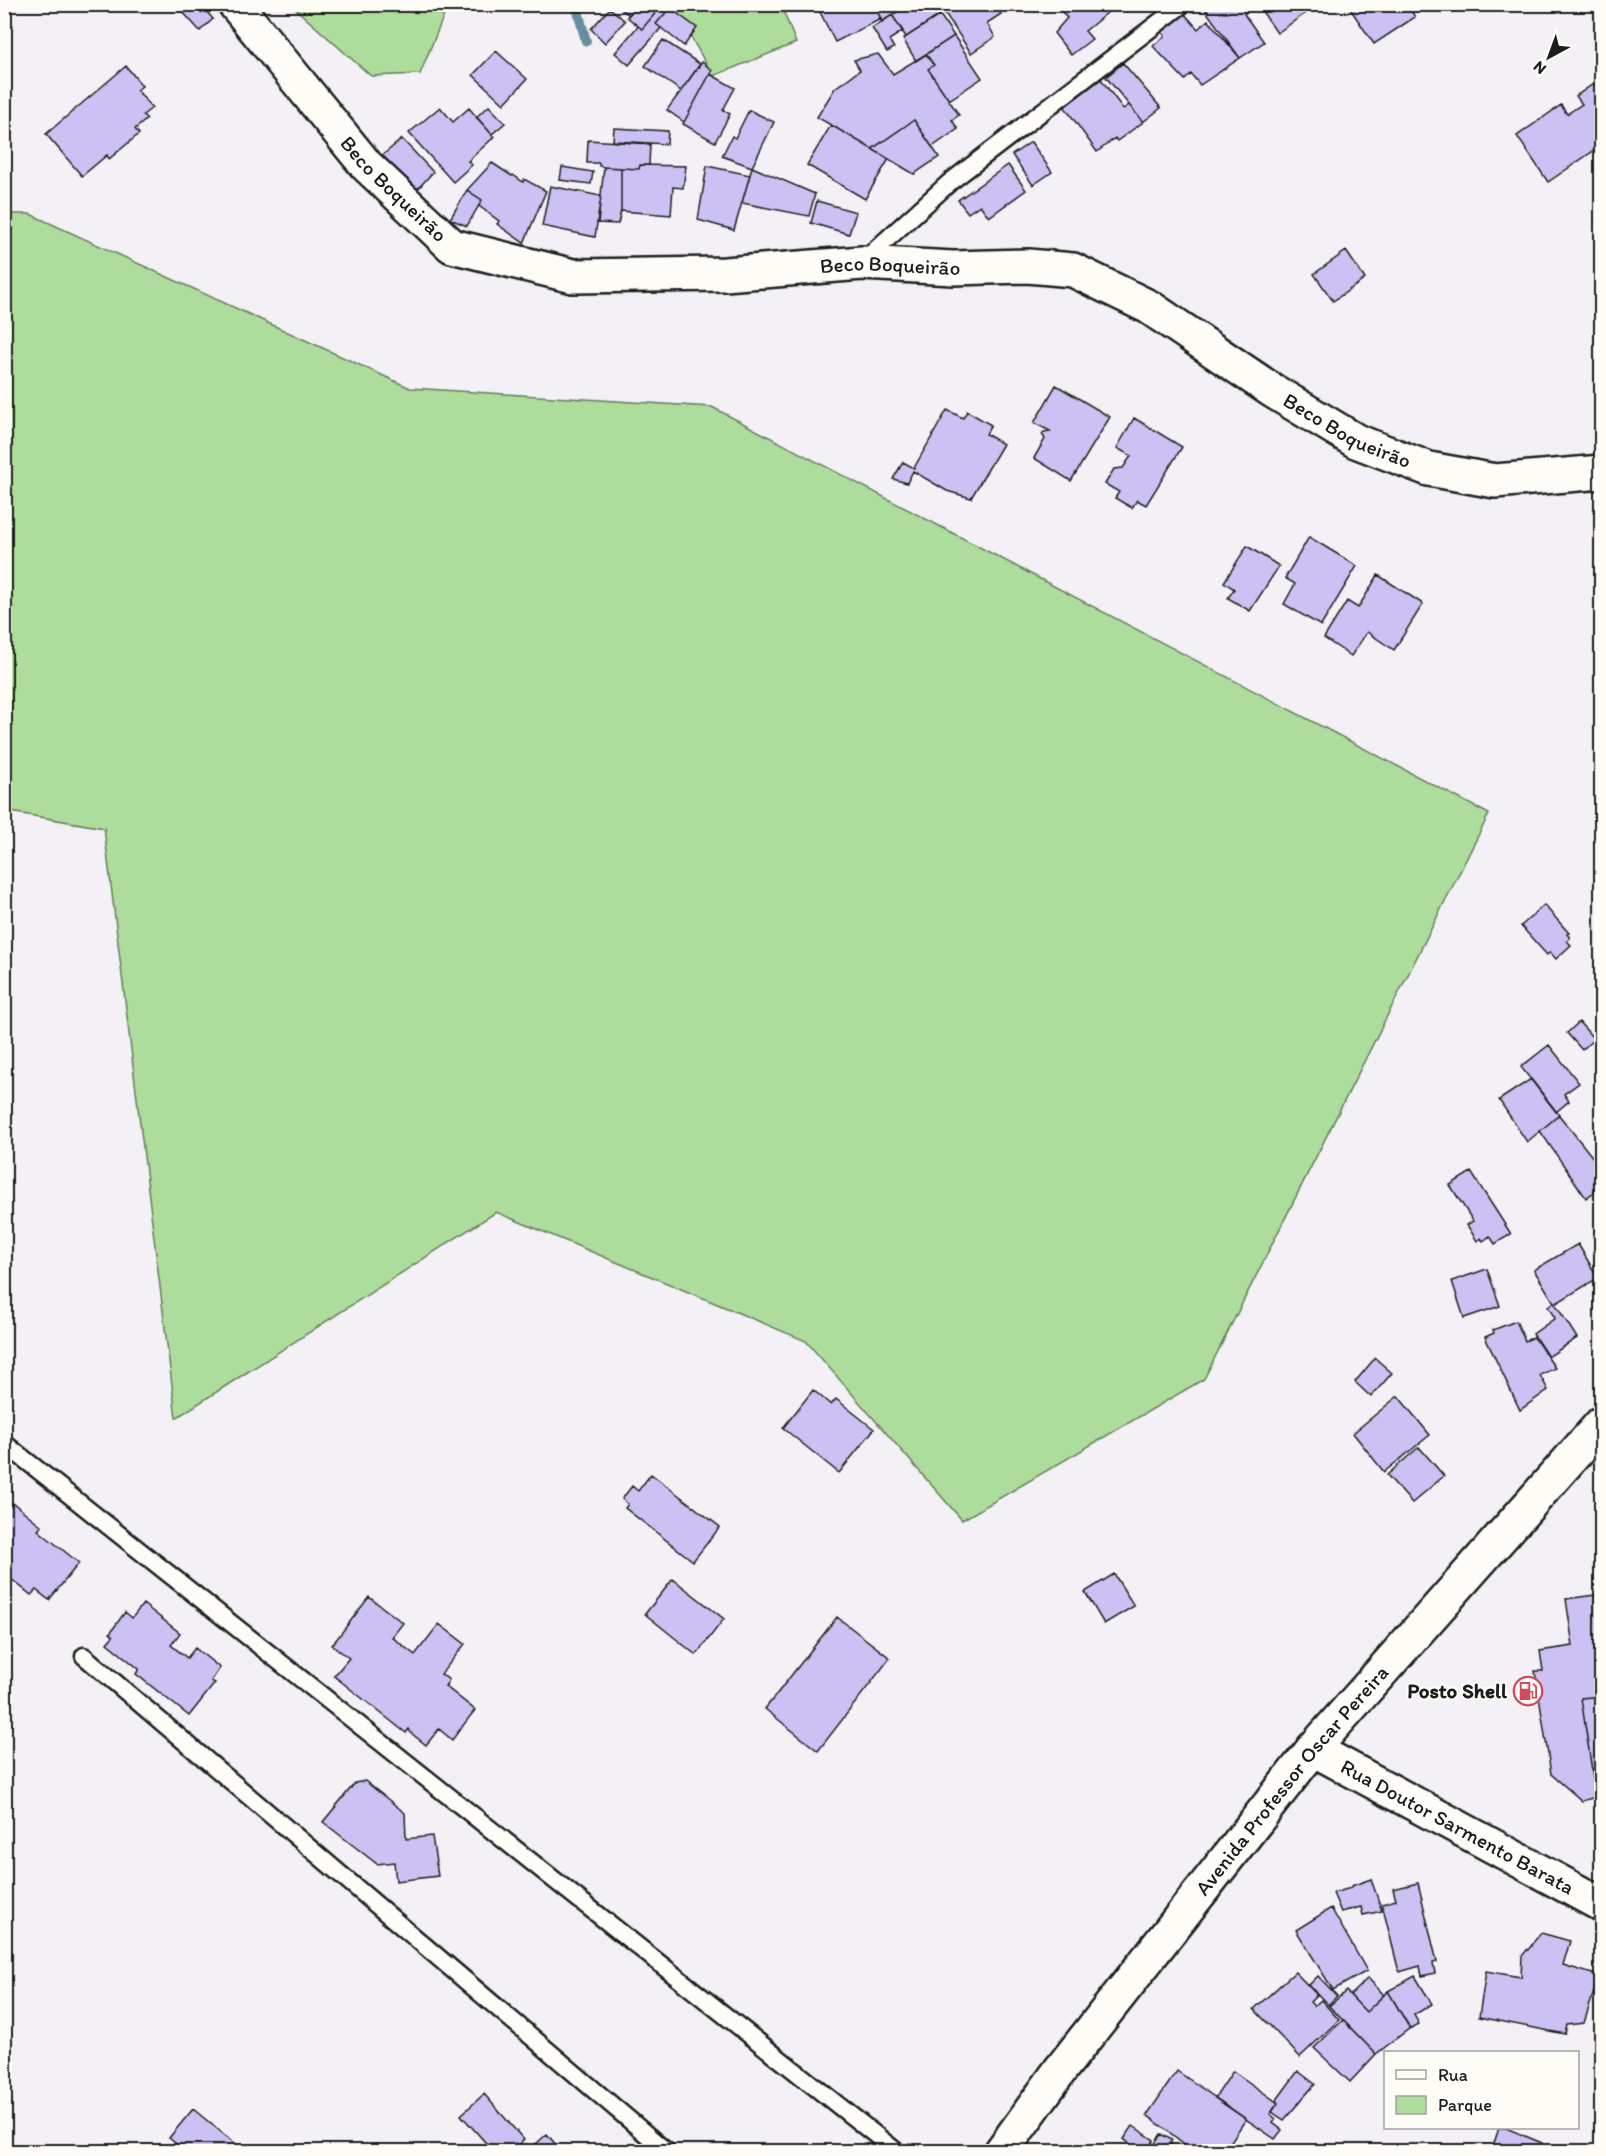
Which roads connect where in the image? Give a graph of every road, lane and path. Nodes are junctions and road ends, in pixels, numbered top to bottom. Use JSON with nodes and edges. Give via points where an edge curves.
{"nodes":[{"id":1,"x":234,"y":4,"type":"edge"},
{"id":2,"x":1183,"y":4,"type":"edge"},
{"id":3,"x":862,"y":263,"type":"junction"},
{"id":4,"x":1602,"y":472,"type":"edge"},
{"id":5,"x":1602,"y":1423,"type":"edge"},
{"id":6,"x":4,"y":1443,"type":"edge"},
{"id":7,"x":84,"y":1656,"type":"dead end"},
{"id":8,"x":1313,"y":1749,"type":"junction"},
{"id":9,"x":1602,"y":1905,"type":"edge"},
{"id":10,"x":667,"y":2151,"type":"edge"},
{"id":11,"x":897,"y":2151,"type":"edge"},
{"id":12,"x":1001,"y":2151,"type":"edge"}],
"edges":[{"from":1,"to":3,"type":"street","name":"Beco Boqueirão","via":[[366,165],[452,246],[573,276],[725,274]]},
{"from":2,"to":3,"type":"lane","via":[[950,182]]},
{"from":3,"to":4,"type":"street","name":"Beco Boqueirão","via":[[1073,270],[1149,307],[1273,391],[1356,441],[1429,469],[1495,481]]},
{"from":5,"to":8,"type":"street","name":"Avenida Professor Oscar Pereira"},
{"from":6,"to":11,"type":"lane"},
{"from":7,"to":10,"type":"lane"},
{"from":8,"to":9,"type":"street","name":"Rua Doutor Sarmento Barata"},
{"from":8,"to":12,"type":"street","name":"Avenida Professor Oscar Pereira"}]}
